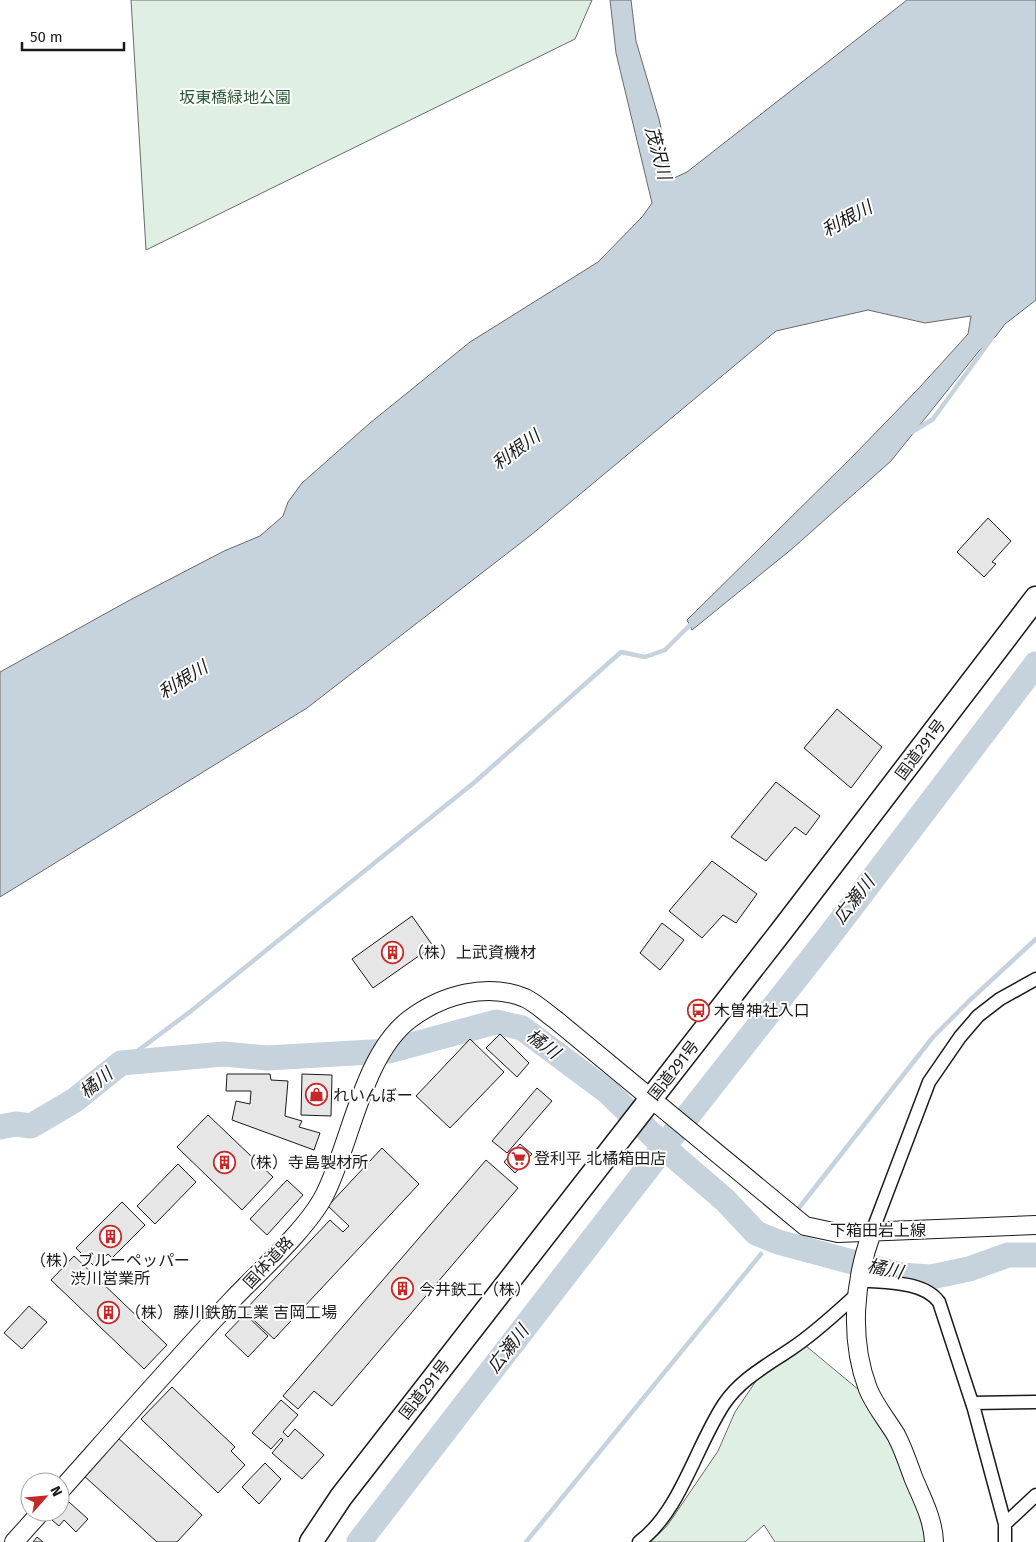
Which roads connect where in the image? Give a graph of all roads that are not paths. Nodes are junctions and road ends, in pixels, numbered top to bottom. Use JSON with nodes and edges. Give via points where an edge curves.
{"nodes":[{"id":1,"x":1036,"y":598,"type":"edge"},
{"id":2,"x":1036,"y":979,"type":"edge"},
{"id":3,"x":646,"y":1105,"type":"junction"},
{"id":4,"x":1036,"y":1225,"type":"edge"},
{"id":5,"x":872,"y":1232,"type":"junction"},
{"id":6,"x":858,"y":1284,"type":"junction"},
{"id":7,"x":1036,"y":1402,"type":"edge"},
{"id":8,"x":972,"y":1403,"type":"junction"},
{"id":9,"x":70,"y":1480,"type":"edge"},
{"id":10,"x":1036,"y":1495,"type":"edge"},
{"id":11,"x":32,"y":1522,"type":"edge"},
{"id":12,"x":1005,"y":1524,"type":"junction"},
{"id":13,"x":14,"y":1542,"type":"edge"},
{"id":14,"x":311,"y":1542,"type":"edge"},
{"id":15,"x":639,"y":1542,"type":"edge"},
{"id":16,"x":934,"y":1542,"type":"edge"},
{"id":17,"x":1005,"y":1542,"type":"edge"}],
"edges":[{"from":1,"to":3,"type":"highway","name":"国道291号"},
{"from":2,"to":5,"type":"street","via":[[1000,999],[978,1016],[929,1082]]},
{"from":3,"to":5,"type":"street","name":"下箱田岩上線","via":[[671,1115],[805,1226],[838,1233]]},
{"from":3,"to":9,"type":"street","name":"国体道路","via":[[525,998],[500,992],[459,994],[412,1017],[390,1037],[372,1072],[326,1193],[316,1211]]},
{"from":3,"to":14,"type":"highway","name":"国道291号","via":[[341,1497]]},
{"from":4,"to":5,"type":"street","name":"下箱田岩上線"},
{"from":5,"to":6,"type":"street"},
{"from":6,"to":8,"type":"street","via":[[920,1288],[932,1293],[939,1302]]},
{"from":6,"to":15,"type":"street","via":[[813,1333],[739,1385],[724,1404],[671,1504],[658,1524]]},
{"from":6,"to":16,"type":"street","via":[[862,1367],[869,1390],[897,1437],[926,1506],[934,1530]]},
{"from":7,"to":8,"type":"street"},
{"from":8,"to":12,"type":"street"},
{"from":10,"to":12,"type":"street"},
{"from":11,"to":13,"type":"street"},
{"from":12,"to":17,"type":"street"}]}
